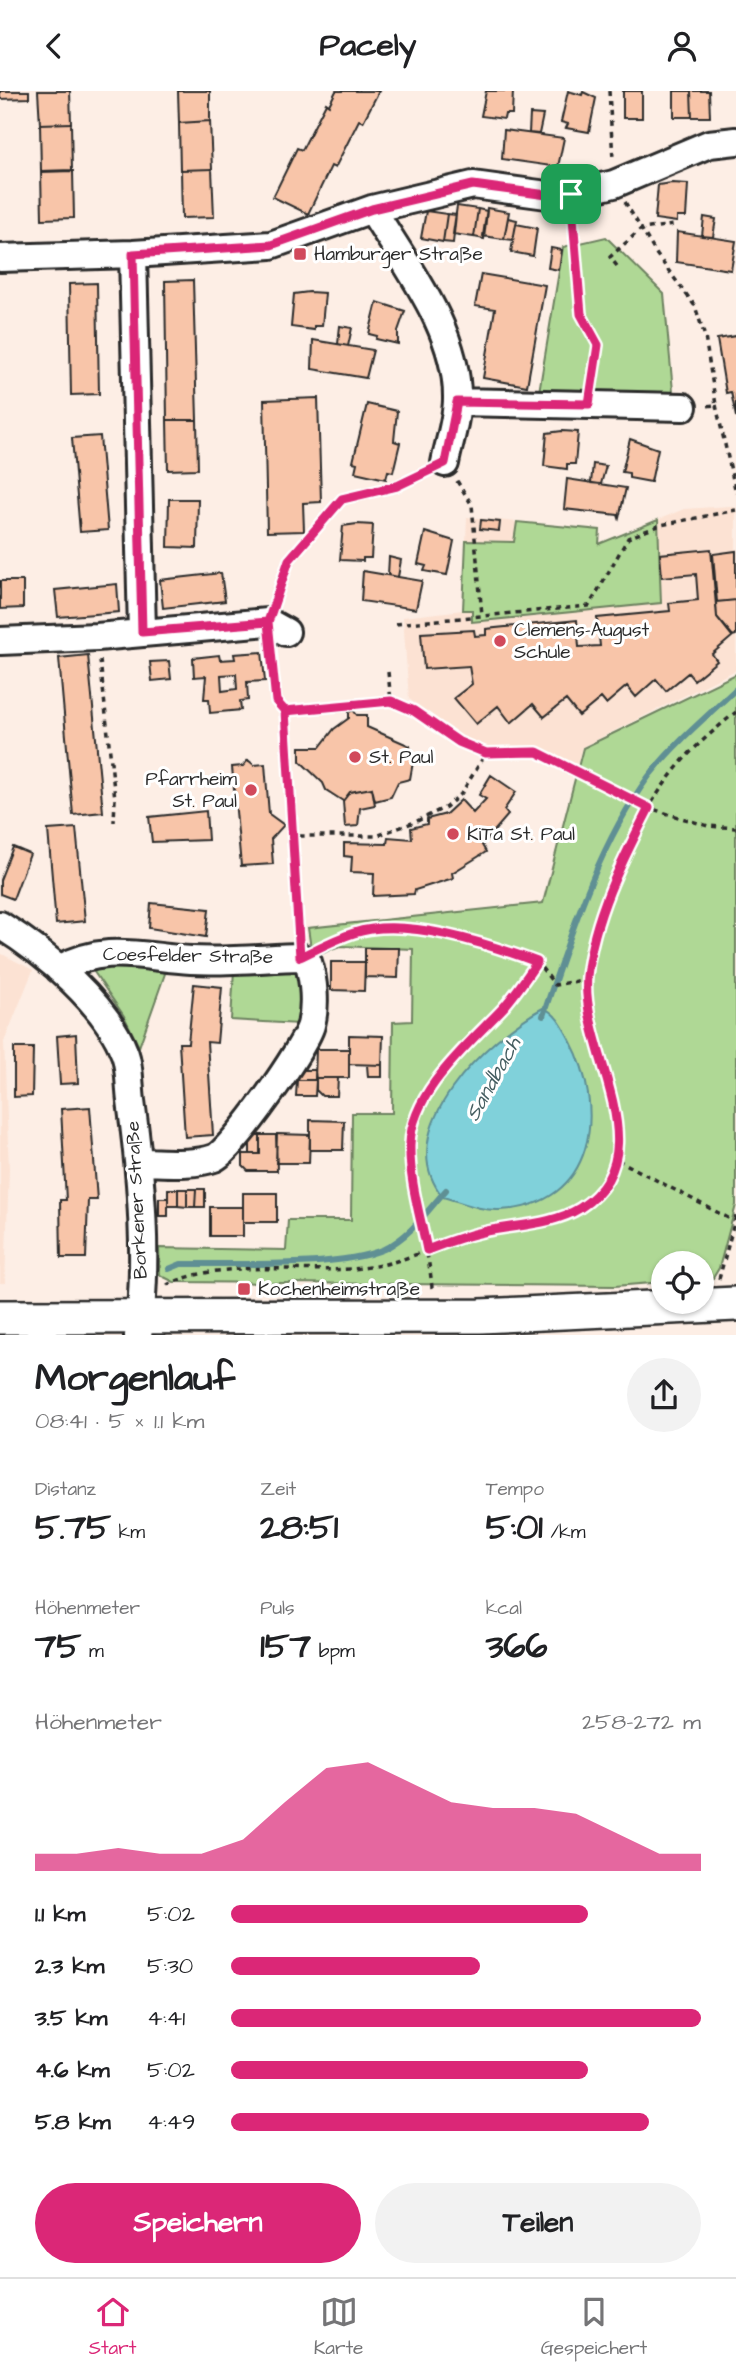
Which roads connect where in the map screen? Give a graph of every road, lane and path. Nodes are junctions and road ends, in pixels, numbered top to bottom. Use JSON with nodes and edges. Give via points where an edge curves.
{"nodes":[{"id":1,"x":609,"y":91,"type":"edge"},
{"id":2,"x":736,"y":141,"type":"edge"},
{"id":3,"x":614,"y":184,"type":"junction"},
{"id":4,"x":571,"y":194,"type":"junction"},
{"id":5,"x":372,"y":209,"type":"junction"},
{"id":6,"x":674,"y":225,"type":"dead end"},
{"id":7,"x":641,"y":229,"type":"junction"},
{"id":8,"x":133,"y":254,"type":"junction"},
{"id":9,"x":0,"y":258,"type":"edge"},
{"id":10,"x":617,"y":266,"type":"dead end"},
{"id":11,"x":457,"y":402,"type":"junction"},
{"id":12,"x":589,"y":404,"type":"junction"},
{"id":13,"x":716,"y":405,"type":"junction"},
{"id":14,"x":683,"y":407,"type":"joint"},
{"id":15,"x":445,"y":463,"type":"junction"},
{"id":16,"x":736,"y":493,"type":"edge"},
{"id":17,"x":736,"y":510,"type":"edge"},
{"id":18,"x":482,"y":615,"type":"junction"},
{"id":19,"x":396,"y":624,"type":"dead end"},
{"id":20,"x":277,"y":627,"type":"junction"},
{"id":21,"x":142,"y":632,"type":"junction"},
{"id":22,"x":97,"y":637,"type":"junction"},
{"id":23,"x":0,"y":641,"type":"edge"},
{"id":24,"x":388,"y":672,"type":"dead end"},
{"id":25,"x":391,"y":701,"type":"junction"},
{"id":26,"x":285,"y":711,"type":"junction"},
{"id":27,"x":736,"y":712,"type":"edge"},
{"id":28,"x":486,"y":753,"type":"junction"},
{"id":29,"x":649,"y":808,"type":"junction"},
{"id":30,"x":114,"y":823,"type":"dead end"},
{"id":31,"x":736,"y":828,"type":"edge"},
{"id":32,"x":295,"y":836,"type":"junction"},
{"id":33,"x":0,"y":925,"type":"edge"},
{"id":34,"x":300,"y":957,"type":"junction"},
{"id":35,"x":537,"y":962,"type":"junction"},
{"id":36,"x":59,"y":969,"type":"junction"},
{"id":37,"x":587,"y":979,"type":"junction"},
{"id":38,"x":618,"y":1160,"type":"junction"},
{"id":39,"x":139,"y":1162,"type":"junction"},
{"id":40,"x":735,"y":1219,"type":"edge"},
{"id":41,"x":427,"y":1250,"type":"junction"},
{"id":42,"x":433,"y":1294,"type":"dead end"},
{"id":43,"x":727,"y":1295,"type":"edge"},
{"id":44,"x":0,"y":1317,"type":"edge"},
{"id":45,"x":140,"y":1317,"type":"edge"}],
"edges":[{"from":1,"to":3,"type":"path"},
{"from":2,"to":3,"type":"street","via":[[709,144]]},
{"from":3,"to":4,"type":"street"},
{"from":3,"to":7,"type":"path"},
{"from":4,"to":5,"type":"street","via":[[473,185]]},
{"from":4,"to":12,"type":"path","via":[[581,314],[598,345]]},
{"from":5,"to":8,"type":"street","via":[[271,245]]},
{"from":5,"to":11,"type":"street","via":[[424,293],[445,340],[456,375]]},
{"from":6,"to":7,"type":"path"},
{"from":7,"to":10,"type":"path","via":[[610,257]]},
{"from":7,"to":13,"type":"path","via":[[695,306]]},
{"from":8,"to":9,"type":"street"},
{"from":8,"to":21,"type":"street"},
{"from":11,"to":12,"type":"street"},
{"from":11,"to":15,"type":"street"},
{"from":12,"to":14,"type":"street"},
{"from":13,"to":14,"type":"path"},
{"from":13,"to":16,"type":"path"},
{"from":15,"to":18,"type":"path","via":[[472,505]]},
{"from":15,"to":20,"type":"path","via":[[397,486],[342,499],[289,560]]},
{"from":17,"to":18,"type":"path","via":[[661,525],[628,538],[589,605]]},
{"from":18,"to":19,"type":"path"},
{"from":20,"to":21,"type":"street"},
{"from":20,"to":26,"type":"path","via":[[276,701]]},
{"from":21,"to":22,"type":"street"},
{"from":22,"to":23,"type":"street"},
{"from":22,"to":30,"type":"path"},
{"from":24,"to":25,"type":"path"},
{"from":25,"to":26,"type":"path"},
{"from":25,"to":28,"type":"path"},
{"from":26,"to":32,"type":"path"},
{"from":27,"to":29,"type":"path","via":[[685,759]]},
{"from":28,"to":29,"type":"path","via":[[537,752]]},
{"from":28,"to":32,"type":"path","via":[[461,794],[415,822],[376,837]]},
{"from":29,"to":31,"type":"path","via":[[708,826]]},
{"from":29,"to":37,"type":"path","via":[[603,909]]},
{"from":32,"to":34,"type":"path","via":[[292,854]]},
{"from":33,"to":36,"type":"street","name":"Borkener Straße"},
{"from":34,"to":35,"type":"path","via":[[353,933],[395,929],[491,944]]},
{"from":34,"to":36,"type":"street","name":"Coesfelder Straße","via":[[193,960],[100,952]]},
{"from":34,"to":39,"type":"street","name":"Coesfelder Straße","via":[[309,962],[312,974],[311,1025],[300,1048],[232,1143],[215,1157]]},
{"from":35,"to":37,"type":"path","via":[[555,985]]},
{"from":35,"to":41,"type":"path","via":[[504,1007],[463,1046],[433,1086],[412,1127],[411,1172]]},
{"from":36,"to":39,"type":"street","name":"Borkener Straße","via":[[99,1010],[125,1054]]},
{"from":37,"to":38,"type":"path","via":[[589,1008],[618,1130]]},
{"from":38,"to":40,"type":"path"},
{"from":38,"to":41,"type":"path","via":[[607,1183],[579,1209],[480,1232]]},
{"from":39,"to":45,"type":"street","name":"Borkener Straße"},
{"from":40,"to":43,"type":"path"},
{"from":41,"to":42,"type":"path"},
{"from":41,"to":45,"type":"path","via":[[365,1268],[197,1275]]},
{"from":43,"to":45,"type":"main road","via":[[529,1315]]},
{"from":44,"to":45,"type":"main road"}]}
